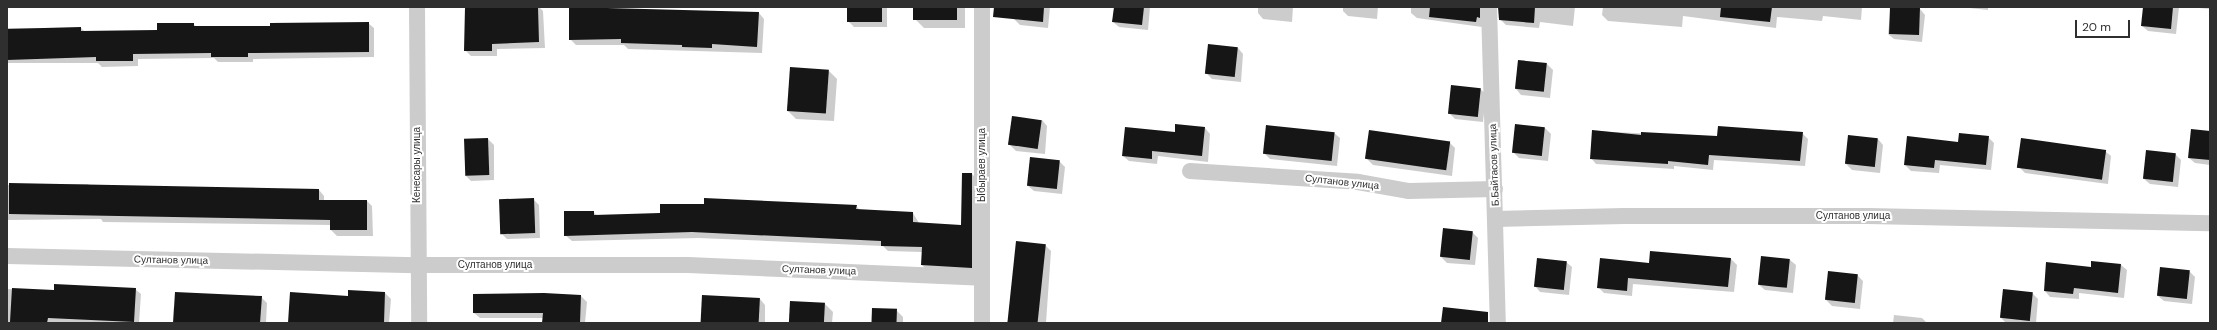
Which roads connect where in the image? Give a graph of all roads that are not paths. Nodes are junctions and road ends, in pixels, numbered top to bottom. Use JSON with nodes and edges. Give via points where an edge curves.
{"nodes":[{"id":1,"x":417,"y":7,"type":"edge"},
{"id":2,"x":982,"y":7,"type":"edge"},
{"id":3,"x":1489,"y":7,"type":"edge"},
{"id":4,"x":1190,"y":171,"type":"dead end"},
{"id":5,"x":1495,"y":189,"type":"junction"},
{"id":6,"x":1496,"y":219,"type":"junction"},
{"id":7,"x":2210,"y":224,"type":"edge"},
{"id":8,"x":7,"y":256,"type":"edge"},
{"id":9,"x":417,"y":265,"type":"junction"},
{"id":10,"x":982,"y":278,"type":"junction"},
{"id":11,"x":419,"y":323,"type":"edge"},
{"id":12,"x":982,"y":323,"type":"edge"},
{"id":13,"x":1498,"y":323,"type":"edge"}],
"edges":[{"from":1,"to":9,"type":"street","name":"Кенесары улица"},
{"from":2,"to":10,"type":"street","name":"Ыбыраев улица"},
{"from":3,"to":5,"type":"street","name":"Б.Байтасов улица"},
{"from":4,"to":5,"type":"street","name":"Султанов улица","via":[[1358,182],[1409,191]]},
{"from":5,"to":6,"type":"street","name":"Б.Байтасов улица"},
{"from":6,"to":7,"type":"street","name":"Султанов улица","via":[[1868,216]]},
{"from":6,"to":13,"type":"street","name":"Б.Байтасов улица"},
{"from":8,"to":9,"type":"street","name":"Султанов улица"},
{"from":9,"to":10,"type":"street","name":"Султанов улица","via":[[688,265]]},
{"from":9,"to":11,"type":"street","name":"Кенесары улица"},
{"from":10,"to":12,"type":"street","name":"Ыбыраев улица"}]}
